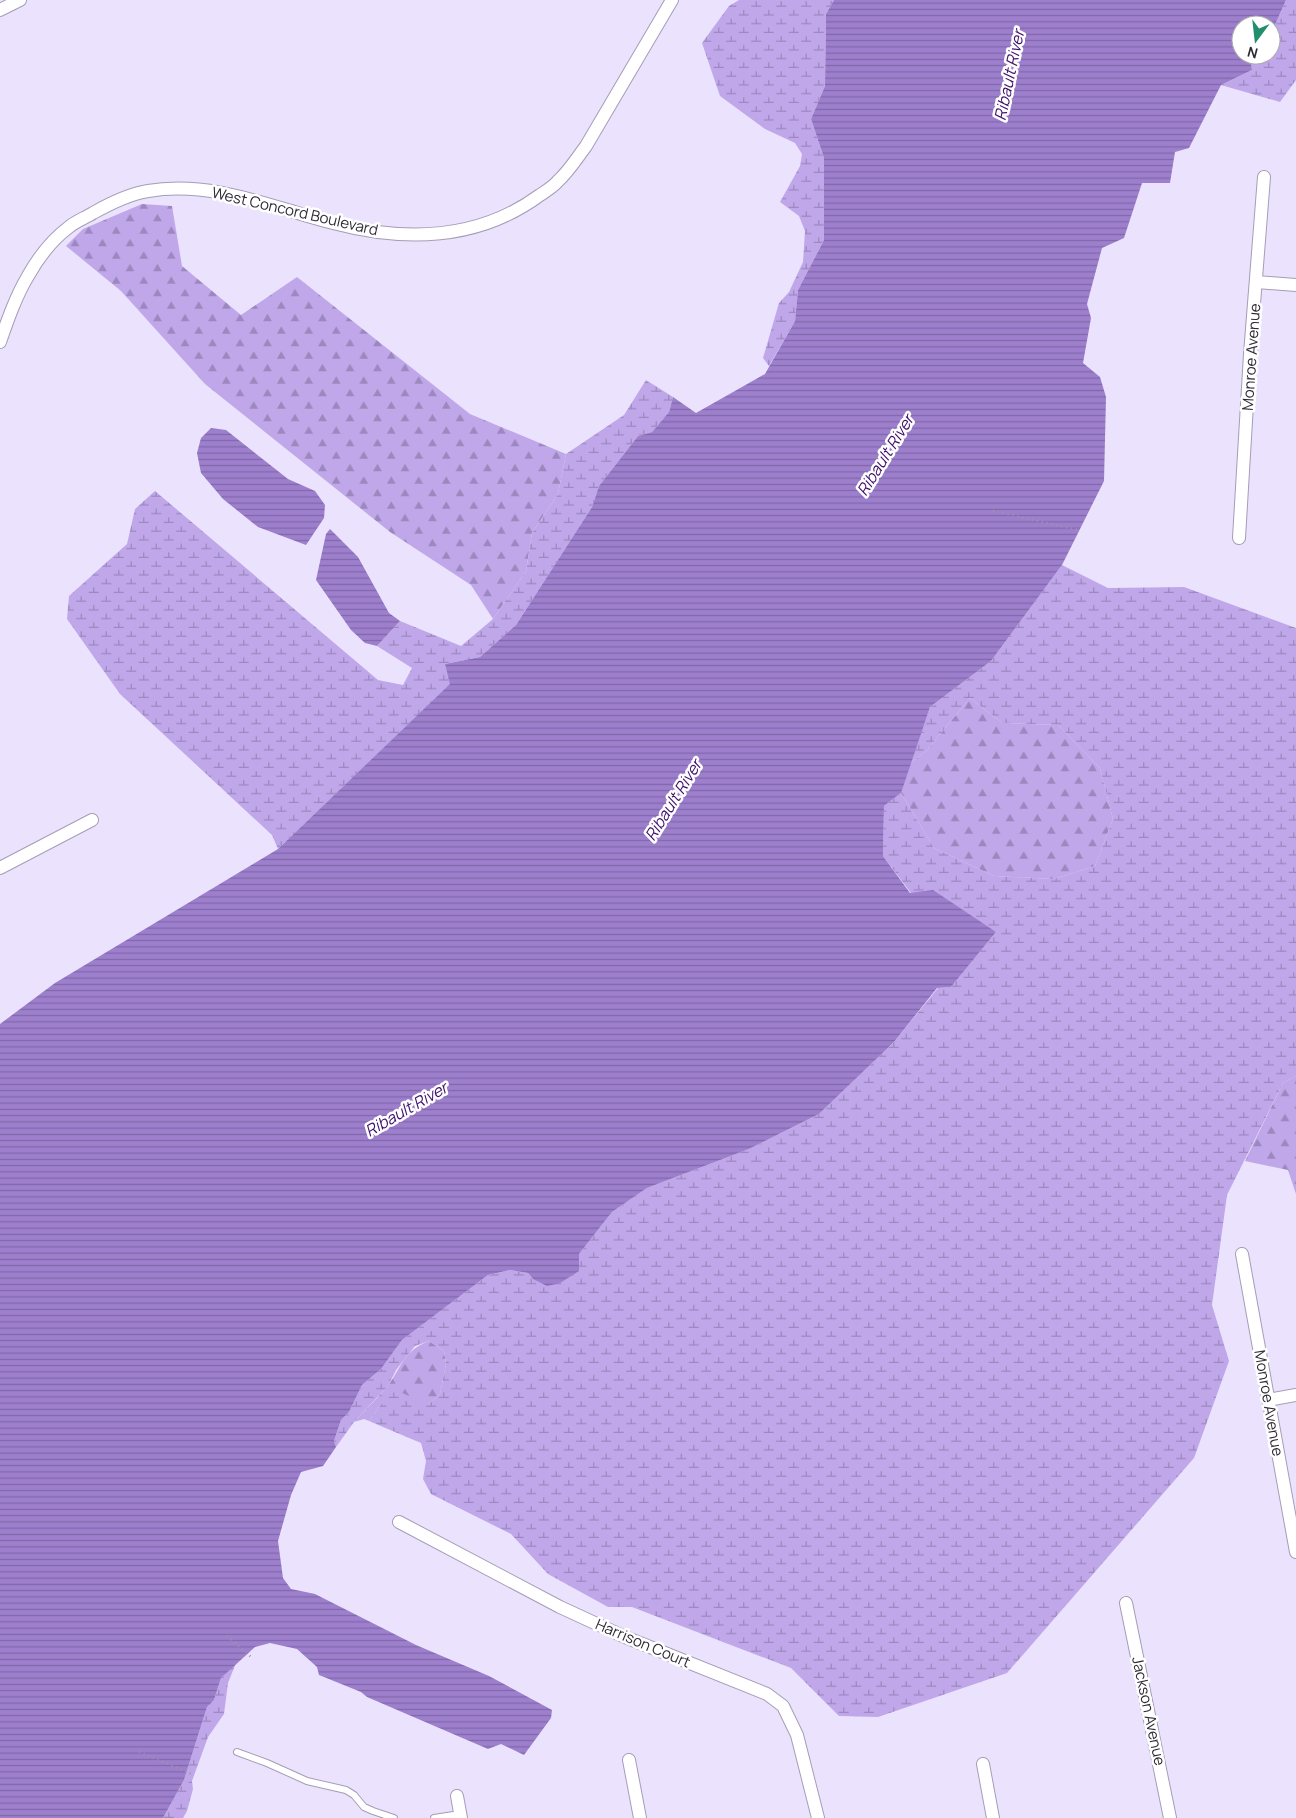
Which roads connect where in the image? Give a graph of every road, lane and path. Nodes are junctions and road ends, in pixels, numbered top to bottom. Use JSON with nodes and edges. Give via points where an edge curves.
{"nodes":[{"id":1,"x":20,"y":0,"type":"edge"},
{"id":2,"x":672,"y":0,"type":"edge"},
{"id":3,"x":0,"y":10,"type":"edge"},
{"id":4,"x":1264,"y":177,"type":"dead end"},
{"id":5,"x":1256,"y":282,"type":"junction"},
{"id":6,"x":1296,"y":285,"type":"edge"},
{"id":7,"x":0,"y":342,"type":"edge"},
{"id":8,"x":993,"y":511,"type":"dead end"},
{"id":9,"x":1079,"y":530,"type":"dead end"},
{"id":10,"x":1239,"y":538,"type":"dead end"},
{"id":11,"x":92,"y":820,"type":"dead end"},
{"id":12,"x":0,"y":868,"type":"edge"},
{"id":13,"x":1242,"y":1254,"type":"dead end"},
{"id":14,"x":1296,"y":1395,"type":"edge"},
{"id":15,"x":1268,"y":1400,"type":"junction"},
{"id":16,"x":399,"y":1522,"type":"dead end"},
{"id":17,"x":1296,"y":1552,"type":"edge"},
{"id":18,"x":1126,"y":1603,"type":"dead end"},
{"id":19,"x":227,"y":1636,"type":"dead end"},
{"id":20,"x":251,"y":1657,"type":"dead end"},
{"id":21,"x":139,"y":1752,"type":"dead end"},
{"id":22,"x":237,"y":1752,"type":"dead end"},
{"id":23,"x":629,"y":1760,"type":"dead end"},
{"id":24,"x":983,"y":1764,"type":"dead end"},
{"id":25,"x":194,"y":1775,"type":"dead end"},
{"id":26,"x":457,"y":1796,"type":"dead end"},
{"id":27,"x":461,"y":1816,"type":"edge"},
{"id":28,"x":394,"y":1818,"type":"edge"},
{"id":29,"x":434,"y":1818,"type":"edge"},
{"id":30,"x":640,"y":1818,"type":"edge"},
{"id":31,"x":818,"y":1818,"type":"edge"},
{"id":32,"x":993,"y":1818,"type":"edge"},
{"id":33,"x":1170,"y":1818,"type":"edge"}],
"edges":[{"from":1,"to":3,"type":"street"},
{"from":2,"to":7,"type":"street","name":"West Concord Boulevard","via":[[572,165],[557,182],[527,204],[494,222],[453,232],[415,235],[378,232],[335,224],[226,193],[172,188],[147,191],[104,207],[69,227],[49,246],[17,296]]},
{"from":4,"to":5,"type":"street","name":"Monroe Avenue"},
{"from":5,"to":6,"type":"street"},
{"from":5,"to":10,"type":"street","name":"Monroe Avenue"},
{"from":8,"to":9,"type":"path"},
{"from":11,"to":12,"type":"street"},
{"from":13,"to":15,"type":"street","name":"Monroe Avenue"},
{"from":14,"to":15,"type":"street"},
{"from":15,"to":17,"type":"street","name":"Monroe Avenue"},
{"from":16,"to":31,"type":"street","name":"Harrison Court","via":[[560,1607],[767,1694],[783,1706],[797,1735]]},
{"from":18,"to":33,"type":"street","name":"Jackson Avenue"},
{"from":19,"to":20,"type":"path"},
{"from":21,"to":25,"type":"path"},
{"from":22,"to":28,"type":"lane","via":[[307,1781],[346,1790],[364,1807]]},
{"from":23,"to":30,"type":"street"},
{"from":24,"to":32,"type":"street"},
{"from":26,"to":27,"type":"street"},
{"from":27,"to":29,"type":"lane"}]}
